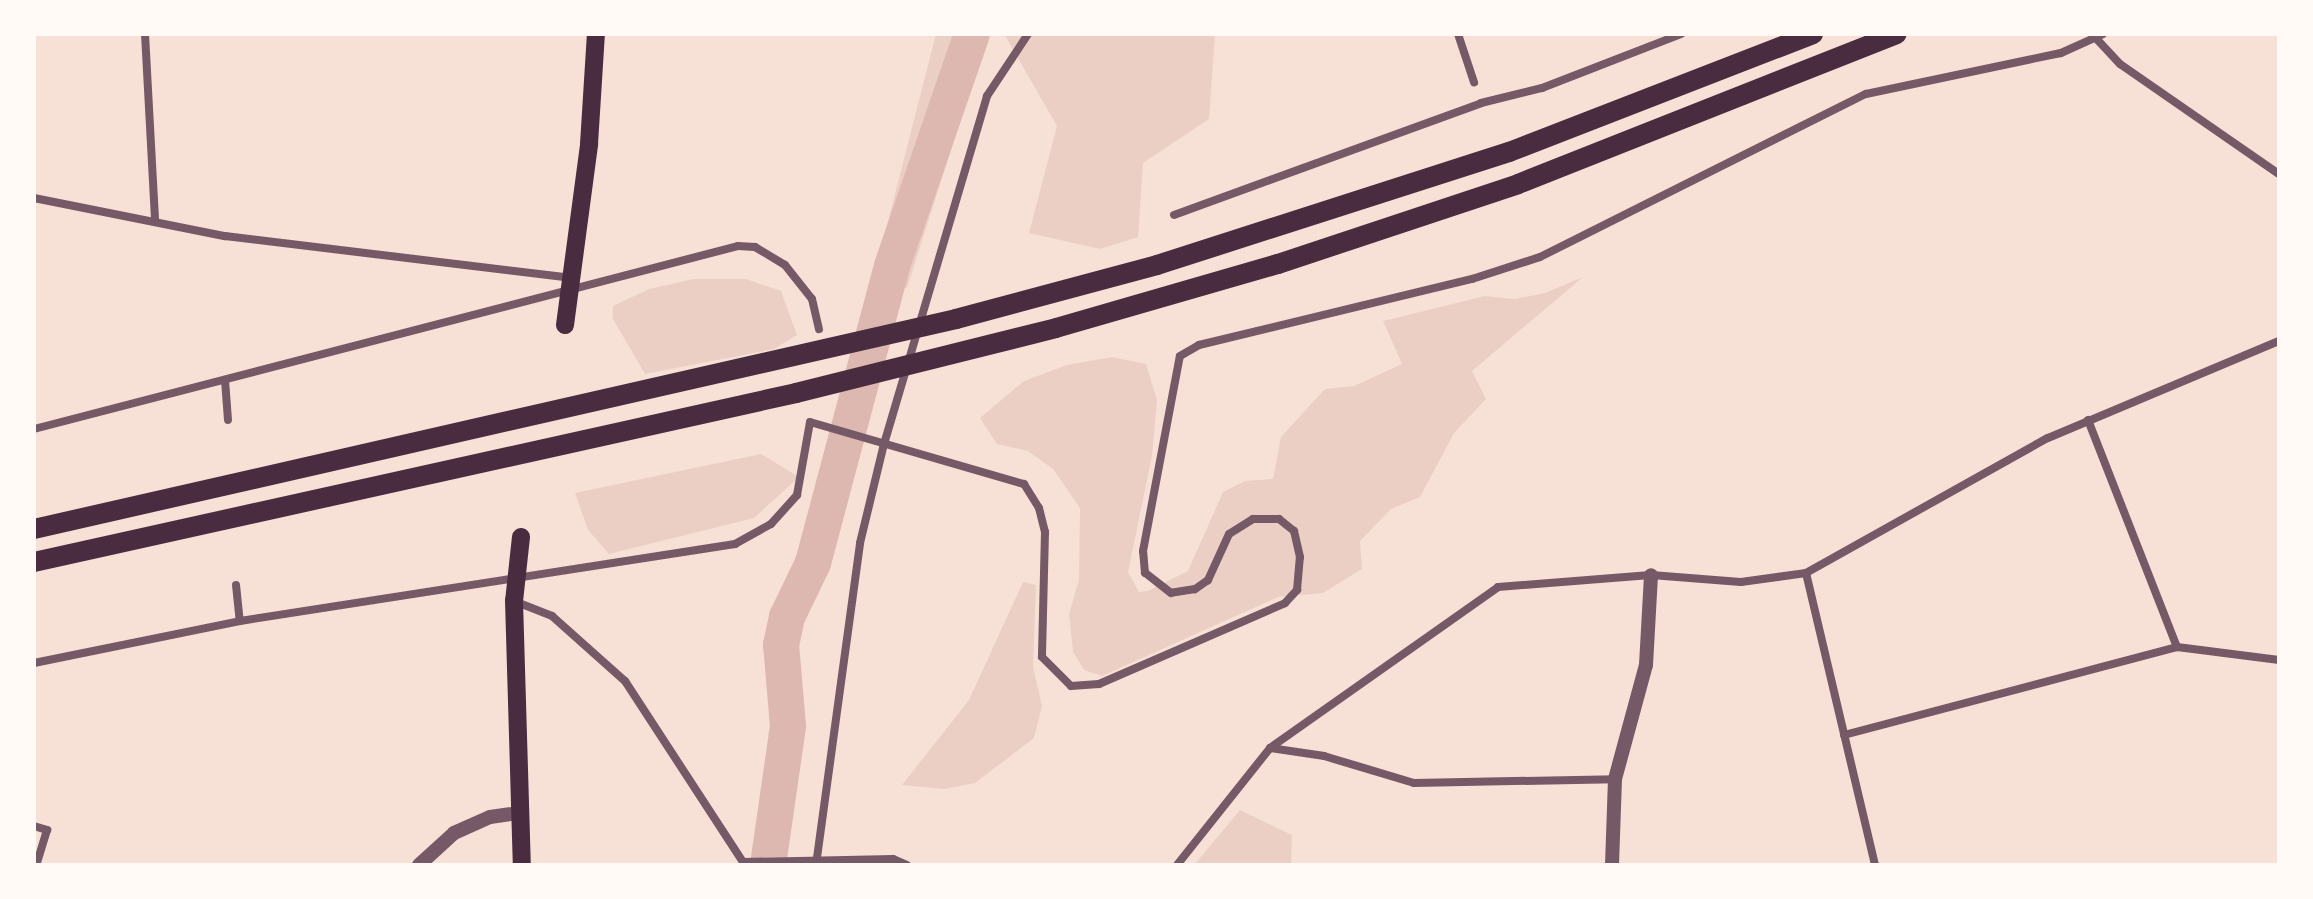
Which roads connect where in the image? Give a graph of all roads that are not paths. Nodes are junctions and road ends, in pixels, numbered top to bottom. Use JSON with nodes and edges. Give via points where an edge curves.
{"nodes":[{"id":1,"x":145,"y":34,"type":"edge"},
{"id":2,"x":596,"y":34,"type":"edge"},
{"id":3,"x":1028,"y":34,"type":"edge"},
{"id":4,"x":1458,"y":34,"type":"edge"},
{"id":5,"x":1681,"y":34,"type":"edge"},
{"id":6,"x":1813,"y":34,"type":"edge"},
{"id":7,"x":1896,"y":34,"type":"edge"},
{"id":8,"x":2096,"y":36,"type":"edge"},
{"id":9,"x":1474,"y":82,"type":"dead end"},
{"id":10,"x":2279,"y":174,"type":"edge"},
{"id":11,"x":34,"y":198,"type":"edge"},
{"id":12,"x":1174,"y":215,"type":"dead end"},
{"id":13,"x":155,"y":219,"type":"junction"},
{"id":14,"x":570,"y":286,"type":"junction"},
{"id":15,"x":565,"y":325,"type":"dead end"},
{"id":16,"x":819,"y":329,"type":"dead end"},
{"id":17,"x":2279,"y":341,"type":"edge"},
{"id":18,"x":225,"y":380,"type":"junction"},
{"id":19,"x":228,"y":420,"type":"dead end"},
{"id":20,"x":2088,"y":420,"type":"junction"},
{"id":21,"x":34,"y":429,"type":"edge"},
{"id":22,"x":884,"y":444,"type":"junction"},
{"id":23,"x":34,"y":529,"type":"edge"},
{"id":24,"x":521,"y":537,"type":"dead end"},
{"id":25,"x":34,"y":562,"type":"edge"},
{"id":26,"x":1806,"y":573,"type":"junction"},
{"id":27,"x":1651,"y":575,"type":"junction"},
{"id":28,"x":515,"y":581,"type":"junction"},
{"id":29,"x":236,"y":585,"type":"dead end"},
{"id":30,"x":514,"y":601,"type":"junction"},
{"id":31,"x":240,"y":621,"type":"junction"},
{"id":32,"x":2177,"y":647,"type":"junction"},
{"id":33,"x":2279,"y":660,"type":"edge"},
{"id":34,"x":34,"y":663,"type":"edge"},
{"id":35,"x":1844,"y":735,"type":"junction"},
{"id":36,"x":1270,"y":748,"type":"junction"},
{"id":37,"x":1615,"y":779,"type":"junction"},
{"id":38,"x":520,"y":813,"type":"junction"},
{"id":39,"x":34,"y":826,"type":"edge"},
{"id":40,"x":816,"y":862,"type":"edge"},
{"id":41,"x":742,"y":864,"type":"edge"},
{"id":42,"x":36,"y":865,"type":"edge"},
{"id":43,"x":419,"y":865,"type":"edge"},
{"id":44,"x":522,"y":865,"type":"edge"},
{"id":45,"x":907,"y":865,"type":"edge"},
{"id":46,"x":1177,"y":865,"type":"edge"},
{"id":47,"x":1612,"y":865,"type":"edge"},
{"id":48,"x":1875,"y":865,"type":"edge"}],
"edges":[{"from":1,"to":13,"type":"street"},
{"from":2,"to":14,"type":"main road","via":[[589,144]]},
{"from":3,"to":22,"type":"street","via":[[987,96]]},
{"from":4,"to":9,"type":"street"},
{"from":5,"to":12,"type":"street","via":[[1542,88],[1481,103]]},
{"from":6,"to":23,"type":"highway","via":[[1386,194],[1157,265],[788,359]]},
{"from":7,"to":25,"type":"highway","via":[[1518,184],[1278,264],[959,354]]},
{"from":8,"to":10,"type":"street","via":[[2120,64]]},
{"from":8,"to":22,"type":"street","via":[[2046,57],[1866,94],[1540,257],[1472,279],[1199,345],[1180,356],[1143,551],[1145,573],[1171,593],[1195,589],[1208,580],[1229,534],[1253,519],[1279,519],[1294,531],[1300,557],[1297,590],[1285,603],[1099,684],[1071,686],[1042,657],[1045,532],[1039,508],[1024,484]]},
{"from":11,"to":13,"type":"street"},
{"from":13,"to":14,"type":"street","via":[[225,236]]},
{"from":14,"to":15,"type":"main road"},
{"from":14,"to":16,"type":"street","via":[[738,246],[755,247],[797,278],[816,308]]},
{"from":14,"to":18,"type":"street"},
{"from":17,"to":20,"type":"street"},
{"from":18,"to":19,"type":"street"},
{"from":18,"to":21,"type":"street"},
{"from":20,"to":26,"type":"street","via":[[1980,474],[1852,552]]},
{"from":20,"to":32,"type":"street"},
{"from":22,"to":28,"type":"street","via":[[810,422],[797,495],[771,524],[735,544]]},
{"from":22,"to":40,"type":"street","via":[[860,543]]},
{"from":24,"to":28,"type":"main road"},
{"from":26,"to":27,"type":"street","via":[[1741,582]]},
{"from":26,"to":35,"type":"street"},
{"from":27,"to":36,"type":"street","via":[[1498,587]]},
{"from":27,"to":37,"type":"street","via":[[1646,665]]},
{"from":28,"to":30,"type":"main road"},
{"from":28,"to":31,"type":"street"},
{"from":29,"to":31,"type":"street"},
{"from":30,"to":38,"type":"main road"},
{"from":30,"to":41,"type":"street","via":[[552,616],[625,681]]},
{"from":31,"to":34,"type":"street"},
{"from":32,"to":33,"type":"street"},
{"from":32,"to":35,"type":"street"},
{"from":35,"to":48,"type":"street"},
{"from":36,"to":37,"type":"street","via":[[1324,756],[1414,783]]},
{"from":36,"to":46,"type":"street"},
{"from":37,"to":47,"type":"street"},
{"from":38,"to":43,"type":"street","via":[[490,817],[454,833]]},
{"from":38,"to":44,"type":"main road"},
{"from":39,"to":42,"type":"street","via":[[47,830]]},
{"from":40,"to":41,"type":"street"},
{"from":40,"to":45,"type":"street","via":[[893,859]]}]}
